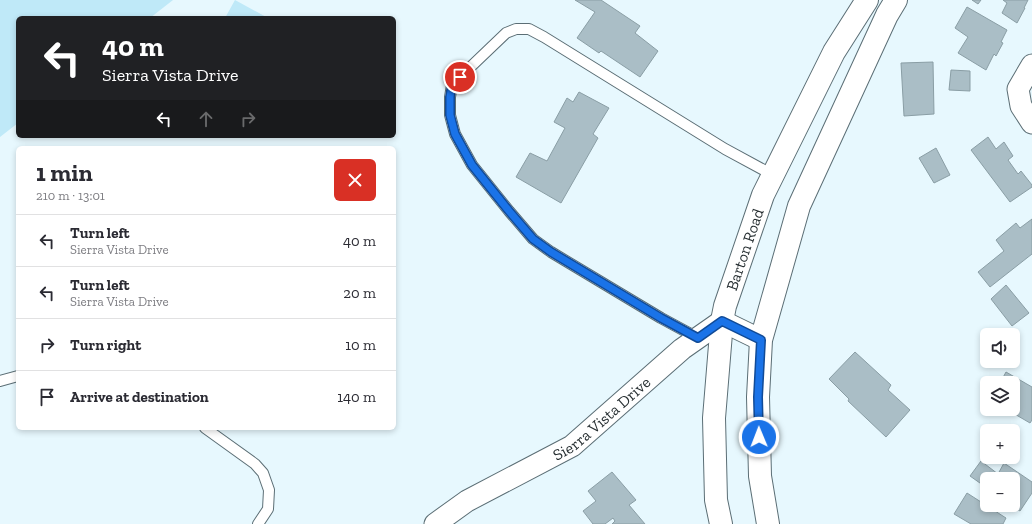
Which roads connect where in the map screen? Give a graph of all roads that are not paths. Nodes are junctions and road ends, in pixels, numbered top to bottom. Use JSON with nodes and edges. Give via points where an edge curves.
{"nodes":[{"id":1,"x":867,"y":0,"type":"edge"},
{"id":2,"x":896,"y":0,"type":"edge"},
{"id":3,"x":1032,"y":65,"type":"edge"},
{"id":4,"x":1032,"y":123,"type":"edge"},
{"id":5,"x":773,"y":175,"type":"junction"},
{"id":6,"x":722,"y":321,"type":"junction"},
{"id":7,"x":698,"y":338,"type":"junction"},
{"id":8,"x":761,"y":340,"type":"junction"},
{"id":9,"x":16,"y":377,"type":"edge"},
{"id":10,"x":0,"y":381,"type":"edge"},
{"id":11,"x":208,"y":430,"type":"edge"},
{"id":12,"x":258,"y":524,"type":"edge"},
{"id":13,"x":435,"y":524,"type":"edge"},
{"id":14,"x":721,"y":524,"type":"edge"},
{"id":15,"x":768,"y":524,"type":"edge"}],
"edges":[{"from":1,"to":5,"type":"main road","name":"Barton Road","via":[[834,52]]},
{"from":2,"to":8,"type":"main road","via":[[799,206]]},
{"from":3,"to":4,"type":"street","via":[[1018,89],[1020,106]]},
{"from":5,"to":6,"type":"main road","name":"Barton Road","via":[[763,195]]},
{"from":5,"to":7,"type":"lane","via":[[725,149],[530,29],[516,29],[506,33],[452,85],[450,115],[455,134],[472,165],[533,239]]},
{"from":6,"to":7,"type":"street","name":"Sierra Vista Drive"},
{"from":6,"to":8,"type":"street"},
{"from":6,"to":14,"type":"main road","name":"Barton Road","via":[[714,418],[716,500]]},
{"from":7,"to":13,"type":"street","name":"Sierra Vista Drive","via":[[682,349],[572,446],[467,501]]},
{"from":8,"to":15,"type":"main road","via":[[758,397],[760,476]]},
{"from":9,"to":10,"type":"lane"},
{"from":11,"to":12,"type":"lane","via":[[256,464],[262,473],[269,490],[268,509]]}]}
